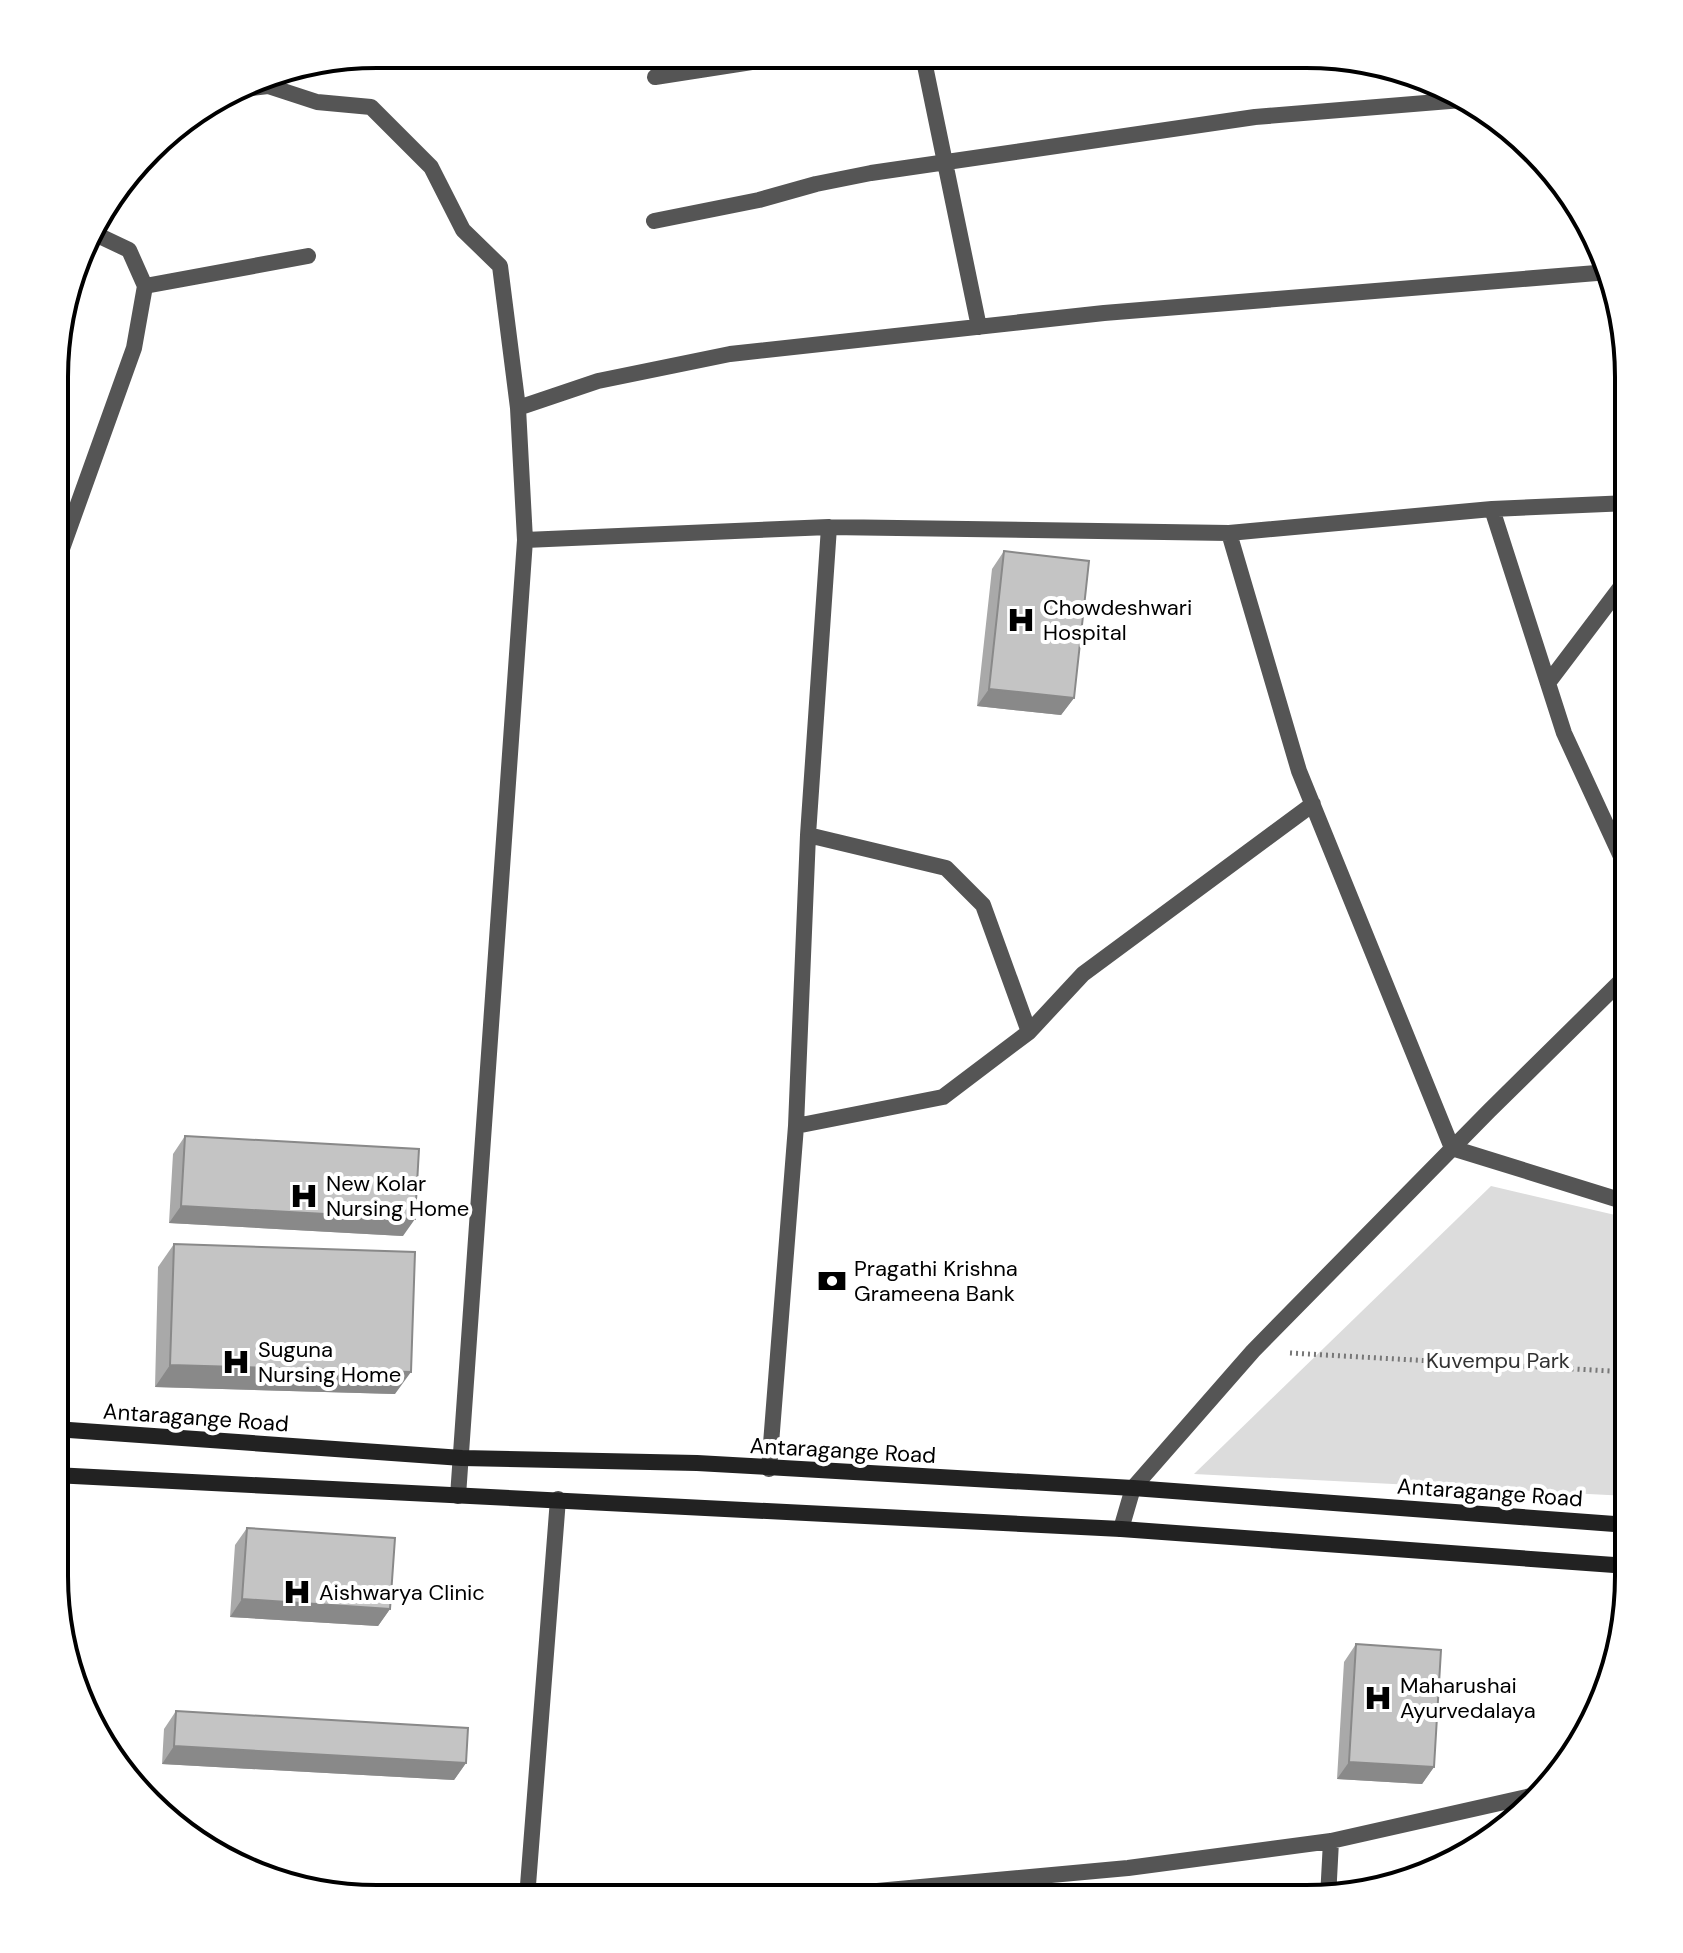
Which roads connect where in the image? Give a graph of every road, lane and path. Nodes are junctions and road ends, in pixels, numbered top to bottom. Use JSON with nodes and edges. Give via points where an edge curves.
{"nodes":[{"id":1,"x":714,"y":68,"type":"edge"},
{"id":2,"x":926,"y":68,"type":"edge"},
{"id":3,"x":655,"y":77,"type":"dead end"},
{"id":4,"x":271,"y":87,"type":"edge"},
{"id":5,"x":1445,"y":101,"type":"edge"},
{"id":6,"x":946,"y":163,"type":"junction"},
{"id":7,"x":654,"y":221,"type":"dead end"},
{"id":8,"x":102,"y":237,"type":"edge"},
{"id":9,"x":308,"y":256,"type":"dead end"},
{"id":10,"x":1597,"y":273,"type":"edge"},
{"id":11,"x":145,"y":286,"type":"junction"},
{"id":12,"x":979,"y":327,"type":"junction"},
{"id":13,"x":518,"y":408,"type":"junction"},
{"id":14,"x":1615,"y":504,"type":"edge"},
{"id":15,"x":1492,"y":509,"type":"junction"},
{"id":16,"x":829,"y":527,"type":"junction"},
{"id":17,"x":68,"y":532,"type":"edge"},
{"id":18,"x":1229,"y":533,"type":"junction"},
{"id":19,"x":525,"y":540,"type":"junction"},
{"id":20,"x":1615,"y":594,"type":"edge"},
{"id":21,"x":1548,"y":683,"type":"junction"},
{"id":22,"x":1313,"y":804,"type":"junction"},
{"id":23,"x":808,"y":835,"type":"junction"},
{"id":24,"x":1615,"y":844,"type":"edge"},
{"id":25,"x":1615,"y":987,"type":"edge"},
{"id":26,"x":1029,"y":1032,"type":"junction"},
{"id":27,"x":796,"y":1126,"type":"junction"},
{"id":28,"x":1452,"y":1148,"type":"junction"},
{"id":29,"x":1615,"y":1199,"type":"edge"},
{"id":30,"x":1253,"y":1351,"type":"junction"},
{"id":31,"x":1615,"y":1371,"type":"edge"},
{"id":32,"x":68,"y":1430,"type":"edge"},
{"id":33,"x":462,"y":1458,"type":"junction"},
{"id":34,"x":769,"y":1469,"type":"junction"},
{"id":35,"x":68,"y":1476,"type":"edge"},
{"id":36,"x":1133,"y":1488,"type":"junction"},
{"id":37,"x":458,"y":1496,"type":"junction"},
{"id":38,"x":558,"y":1499,"type":"junction"},
{"id":39,"x":1615,"y":1524,"type":"edge"},
{"id":40,"x":1121,"y":1529,"type":"junction"},
{"id":41,"x":1615,"y":1565,"type":"edge"},
{"id":42,"x":1519,"y":1799,"type":"edge"},
{"id":43,"x":1331,"y":1841,"type":"junction"},
{"id":44,"x":997,"y":1880,"type":"junction"},
{"id":45,"x":1329,"y":1884,"type":"edge"},
{"id":46,"x":528,"y":1885,"type":"edge"},
{"id":47,"x":943,"y":1885,"type":"edge"},
{"id":48,"x":997,"y":1885,"type":"edge"}],
"edges":[{"from":1,"to":3,"type":"street"},
{"from":2,"to":6,"type":"street"},
{"from":4,"to":13,"type":"street","via":[[317,102],[371,107],[431,167],[463,230],[500,266]]},
{"from":5,"to":6,"type":"street","via":[[1255,117]]},
{"from":6,"to":7,"type":"street","via":[[871,173]]},
{"from":6,"to":12,"type":"street"},
{"from":8,"to":11,"type":"street","via":[[129,250]]},
{"from":9,"to":11,"type":"street"},
{"from":10,"to":12,"type":"street"},
{"from":11,"to":17,"type":"street","via":[[134,348]]},
{"from":12,"to":13,"type":"street","via":[[730,354],[598,381]]},
{"from":13,"to":19,"type":"street"},
{"from":14,"to":15,"type":"street"},
{"from":15,"to":18,"type":"street"},
{"from":15,"to":21,"type":"street"},
{"from":16,"to":18,"type":"street"},
{"from":16,"to":19,"type":"street"},
{"from":16,"to":23,"type":"street"},
{"from":18,"to":22,"type":"street"},
{"from":19,"to":33,"type":"street"},
{"from":20,"to":21,"type":"street"},
{"from":21,"to":24,"type":"street","via":[[1564,733]]},
{"from":22,"to":26,"type":"street","via":[[1083,974]]},
{"from":22,"to":28,"type":"street"},
{"from":23,"to":26,"type":"street","via":[[946,868],[983,905]]},
{"from":23,"to":27,"type":"street"},
{"from":25,"to":28,"type":"street"},
{"from":26,"to":27,"type":"street","via":[[943,1097]]},
{"from":27,"to":34,"type":"street"},
{"from":28,"to":29,"type":"street"},
{"from":28,"to":30,"type":"street"},
{"from":30,"to":31,"type":"path"},
{"from":30,"to":36,"type":"street"},
{"from":32,"to":33,"type":"street","name":"Antaragange Road"},
{"from":33,"to":34,"type":"street","name":"Antaragange Road"},
{"from":33,"to":37,"type":"street"},
{"from":34,"to":36,"type":"street","name":"Antaragange Road"},
{"from":35,"to":37,"type":"street"},
{"from":36,"to":39,"type":"street","name":"Antaragange Road"},
{"from":36,"to":40,"type":"street"},
{"from":37,"to":38,"type":"street"},
{"from":38,"to":40,"type":"street"},
{"from":38,"to":46,"type":"street"},
{"from":40,"to":41,"type":"street"},
{"from":42,"to":43,"type":"street"},
{"from":43,"to":44,"type":"street"},
{"from":43,"to":45,"type":"street"},
{"from":44,"to":47,"type":"street"},
{"from":44,"to":48,"type":"street"}]}
